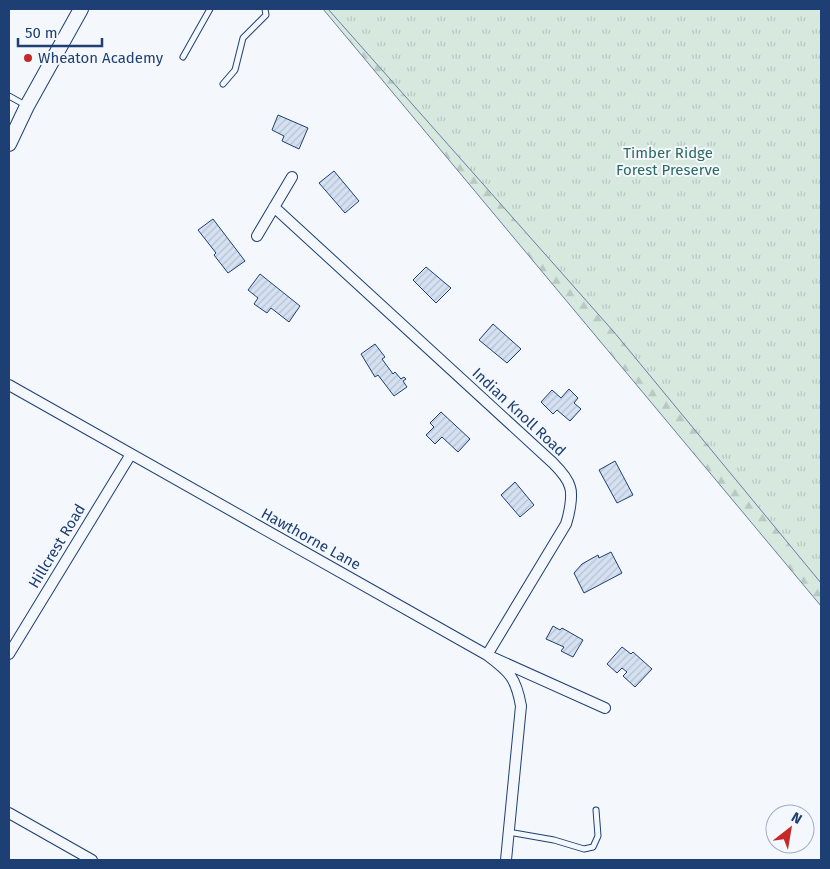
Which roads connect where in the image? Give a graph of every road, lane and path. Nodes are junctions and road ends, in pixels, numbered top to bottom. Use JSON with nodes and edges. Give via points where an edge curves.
{"nodes":[{"id":1,"x":81,"y":9,"type":"edge"},
{"id":2,"x":210,"y":9,"type":"edge"},
{"id":3,"x":265,"y":9,"type":"edge"},
{"id":4,"x":182,"y":57,"type":"dead end"},
{"id":5,"x":223,"y":84,"type":"dead end"},
{"id":6,"x":9,"y":96,"type":"edge"},
{"id":7,"x":28,"y":106,"type":"junction"},
{"id":8,"x":9,"y":144,"type":"edge"},
{"id":9,"x":292,"y":177,"type":"dead end"},
{"id":10,"x":274,"y":206,"type":"junction"},
{"id":11,"x":257,"y":236,"type":"dead end"},
{"id":12,"x":9,"y":386,"type":"edge"},
{"id":13,"x":131,"y":454,"type":"junction"},
{"id":14,"x":9,"y":654,"type":"edge"},
{"id":15,"x":487,"y":655,"type":"junction"},
{"id":16,"x":605,"y":708,"type":"dead end"},
{"id":17,"x":596,"y":810,"type":"dead end"},
{"id":18,"x":9,"y":813,"type":"edge"},
{"id":19,"x":507,"y":832,"type":"junction"},
{"id":20,"x":92,"y":860,"type":"edge"},
{"id":21,"x":506,"y":860,"type":"edge"}],
"edges":[{"from":1,"to":7,"type":"street"},
{"from":2,"to":4,"type":"lane"},
{"from":3,"to":5,"type":"lane","via":[[266,15],[243,38],[235,70]]},
{"from":6,"to":7,"type":"lane"},
{"from":7,"to":8,"type":"street"},
{"from":9,"to":10,"type":"street"},
{"from":10,"to":11,"type":"street"},
{"from":10,"to":15,"type":"street","name":"Indian Knoll Road","via":[[554,463],[570,487],[570,513],[566,524]]},
{"from":12,"to":13,"type":"street","name":"Hawthorne Lane"},
{"from":13,"to":14,"type":"street","name":"Hillcrest Road"},
{"from":13,"to":15,"type":"street","name":"Hawthorne Lane"},
{"from":15,"to":16,"type":"street","name":"Hawthorne Lane"},
{"from":15,"to":19,"type":"street","via":[[507,670],[517,687],[521,706]]},
{"from":17,"to":19,"type":"lane","via":[[598,836],[593,847],[584,848]]},
{"from":18,"to":20,"type":"street"},
{"from":19,"to":21,"type":"street"}]}
